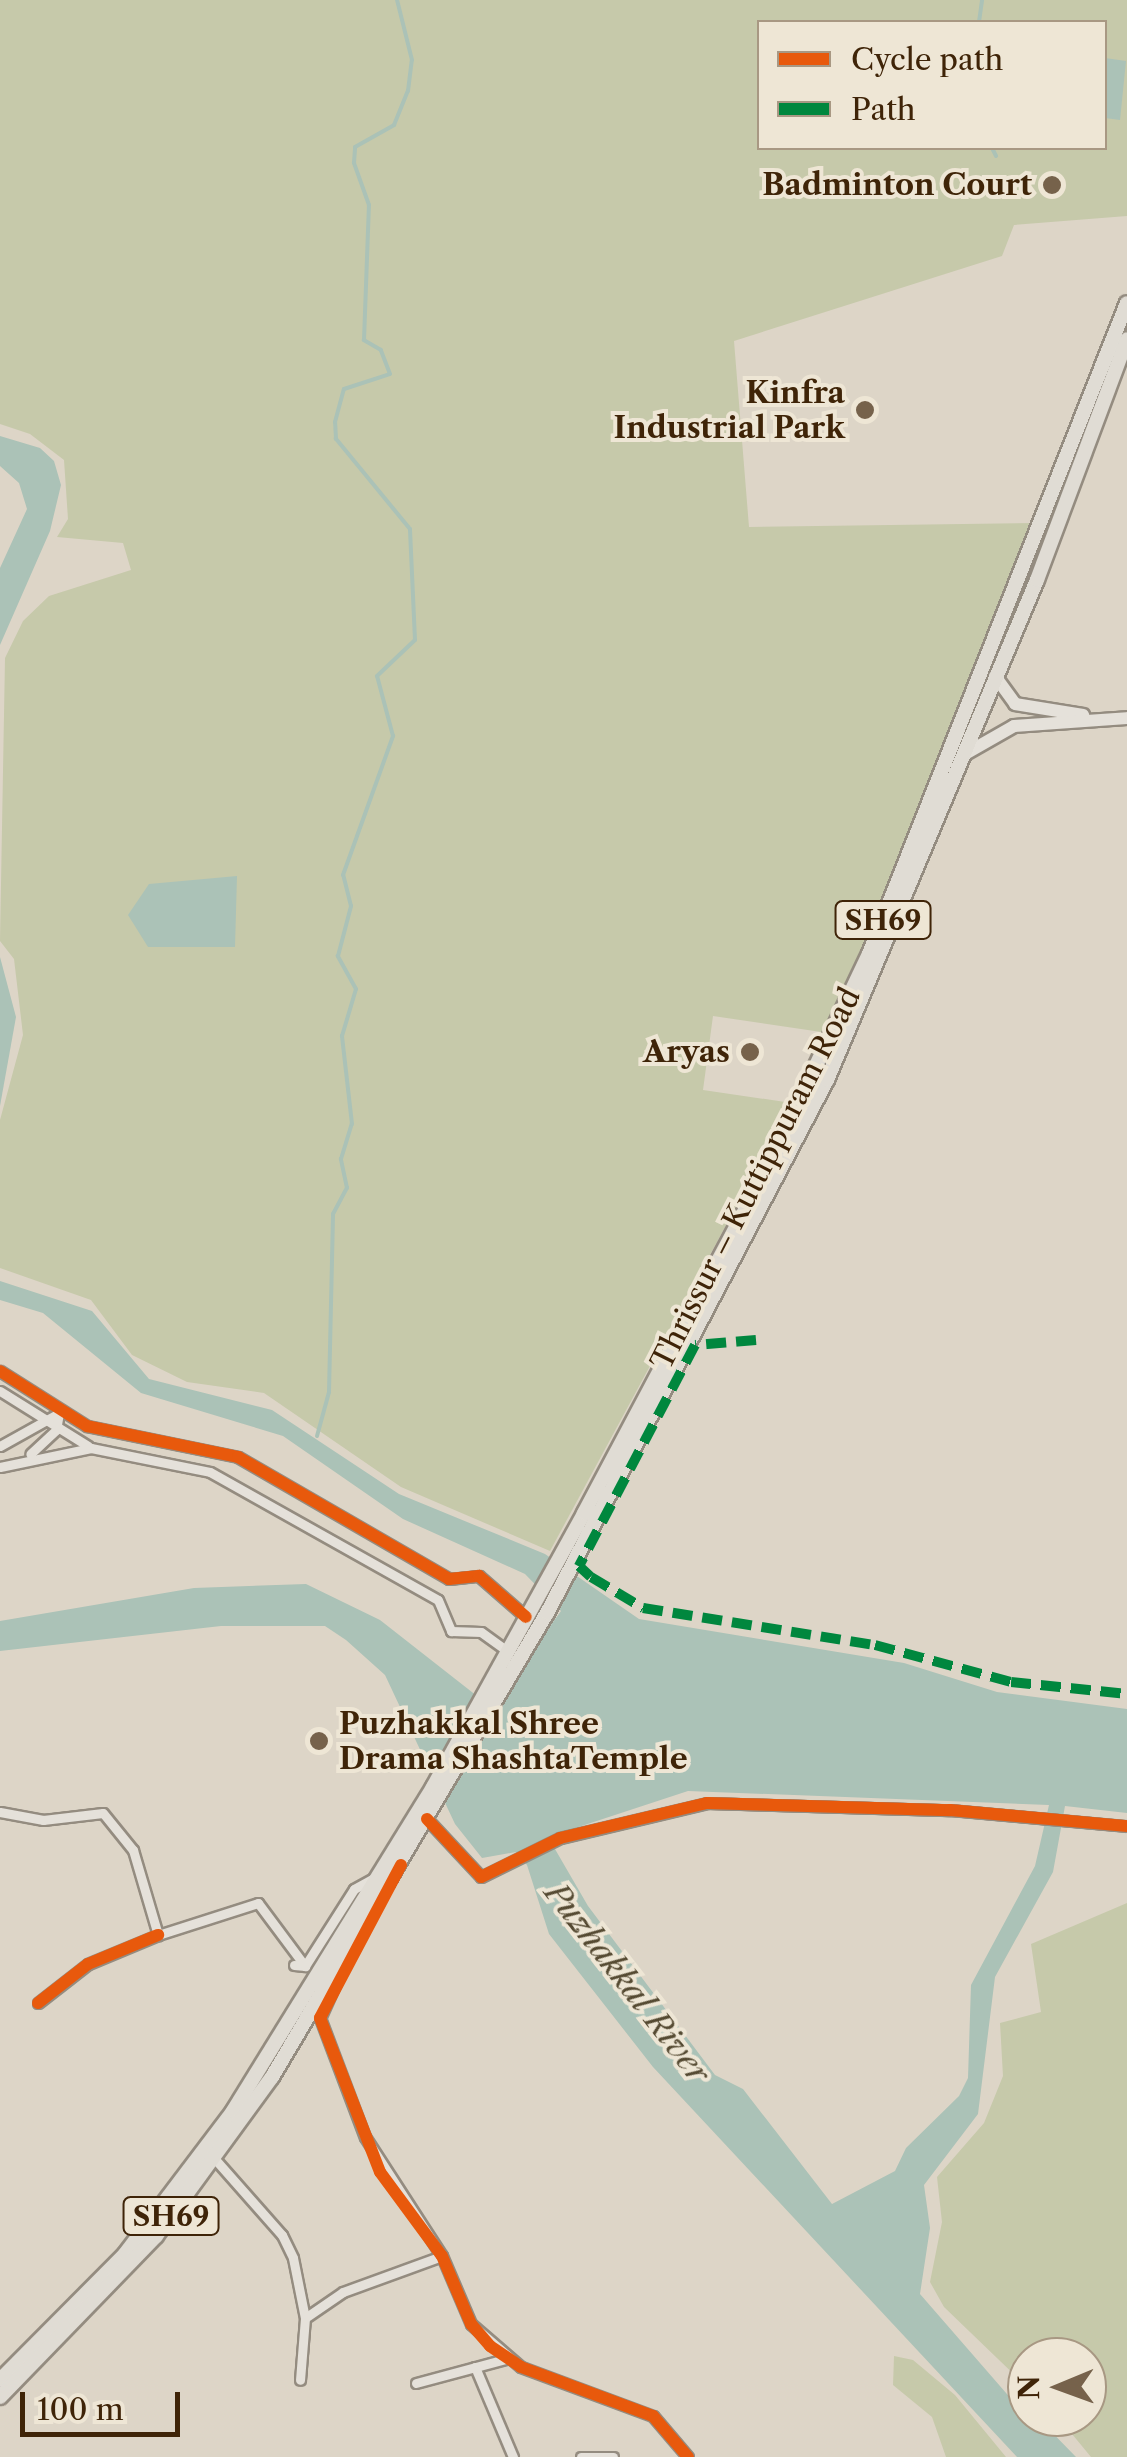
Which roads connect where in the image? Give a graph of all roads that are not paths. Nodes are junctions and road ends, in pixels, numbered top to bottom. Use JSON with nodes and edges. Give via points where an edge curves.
{"nodes":[{"id":1,"x":1127,"y":303,"type":"edge"},
{"id":2,"x":1127,"y":339,"type":"edge"},
{"id":3,"x":994,"y":676,"type":"junction"},
{"id":4,"x":1100,"y":718,"type":"junction"},
{"id":5,"x":1127,"y":718,"type":"edge"},
{"id":6,"x":963,"y":756,"type":"junction"},
{"id":7,"x":821,"y":1076,"type":"junction"},
{"id":8,"x":0,"y":1371,"type":"edge"},
{"id":9,"x":0,"y":1391,"type":"edge"},
{"id":10,"x":59,"y":1414,"type":"junction"},
{"id":11,"x":43,"y":1419,"type":"junction"},
{"id":12,"x":56,"y":1430,"type":"junction"},
{"id":13,"x":0,"y":1446,"type":"edge"},
{"id":14,"x":91,"y":1448,"type":"junction"},
{"id":15,"x":28,"y":1456,"type":"junction"},
{"id":16,"x":0,"y":1467,"type":"edge"},
{"id":17,"x":591,"y":1517,"type":"junction"},
{"id":18,"x":530,"y":1610,"type":"junction"},
{"id":19,"x":506,"y":1650,"type":"junction"},
{"id":20,"x":0,"y":1812,"type":"edge"},
{"id":21,"x":423,"y":1814,"type":"junction"},
{"id":22,"x":1127,"y":1826,"type":"edge"},
{"id":23,"x":401,"y":1866,"type":"junction"},
{"id":24,"x":381,"y":1875,"type":"junction"},
{"id":25,"x":158,"y":1934,"type":"junction"},
{"id":26,"x":38,"y":2003,"type":"dead end"},
{"id":27,"x":214,"y":2158,"type":"junction"},
{"id":28,"x":442,"y":2256,"type":"junction"},
{"id":29,"x":305,"y":2318,"type":"junction"},
{"id":30,"x":509,"y":2358,"type":"junction"},
{"id":31,"x":475,"y":2368,"type":"junction"},
{"id":32,"x":0,"y":2380,"type":"edge"},
{"id":33,"x":300,"y":2380,"type":"dead end"},
{"id":34,"x":416,"y":2383,"type":"dead end"},
{"id":35,"x":0,"y":2397,"type":"edge"},
{"id":36,"x":512,"y":2457,"type":"edge"},
{"id":37,"x":581,"y":2457,"type":"edge"},
{"id":38,"x":613,"y":2457,"type":"edge"},
{"id":39,"x":688,"y":2457,"type":"edge"}],
"edges":[{"from":1,"to":7,"type":"main road","name":"Thrissur – Kuttippuram Road","number":"SH69"},
{"from":2,"to":3,"type":"main road","name":"Thrissur – Kuttippuram Road"},
{"from":3,"to":4,"type":"main road","via":[[1005,697],[1025,708]]},
{"from":3,"to":6,"type":"main road","name":"Thrissur – Kuttippuram Road"},
{"from":4,"to":5,"type":"main road"},
{"from":4,"to":6,"type":"main road","via":[[998,730]]},
{"from":6,"to":7,"type":"main road","name":"Thrissur – Kuttippuram Road"},
{"from":7,"to":17,"type":"main road","name":"Thrissur – Kuttippuram Road","number":"SH69"},
{"from":8,"to":10,"type":"street"},
{"from":9,"to":11,"type":"street"},
{"from":10,"to":11,"type":"street"},
{"from":10,"to":12,"type":"street"},
{"from":10,"to":18,"type":"street","via":[[238,1458],[450,1579],[479,1576]]},
{"from":11,"to":12,"type":"street"},
{"from":11,"to":13,"type":"street"},
{"from":12,"to":14,"type":"street"},
{"from":12,"to":15,"type":"street"},
{"from":14,"to":15,"type":"street"},
{"from":14,"to":19,"type":"street","via":[[242,1486],[438,1600],[452,1631],[481,1632]]},
{"from":15,"to":16,"type":"street"},
{"from":17,"to":18,"type":"main road","name":"Thrissur – Kuttippuram Road","number":"SH69"},
{"from":17,"to":21,"type":"main road","via":[[500,1698]]},
{"from":18,"to":19,"type":"main road","name":"Thrissur – Kuttippuram Road","number":"SH69"},
{"from":19,"to":21,"type":"main road","name":"Thrissur – Kuttippuram Road"},
{"from":20,"to":25,"type":"street","via":[[43,1820],[103,1813],[133,1850]]},
{"from":21,"to":22,"type":"street","via":[[468,1870],[482,1876],[560,1838],[707,1802]]},
{"from":21,"to":23,"type":"main road"},
{"from":21,"to":24,"type":"main road"},
{"from":23,"to":27,"type":"main road","number":"SH69","via":[[314,2012]]},
{"from":23,"to":28,"type":"street","via":[[320,2018],[380,2172]]},
{"from":24,"to":25,"type":"street","via":[[354,1890],[300,1966],[258,1903]]},
{"from":24,"to":32,"type":"main road","via":[[172,2196],[56,2329]]},
{"from":25,"to":26,"type":"street","via":[[88,1964]]},
{"from":27,"to":29,"type":"street","via":[[282,2234]]},
{"from":27,"to":35,"type":"main road","number":"SH69","via":[[90,2312]]},
{"from":28,"to":29,"type":"street","via":[[344,2292]]},
{"from":28,"to":30,"type":"street","via":[[471,2324]]},
{"from":29,"to":33,"type":"street"},
{"from":30,"to":31,"type":"street"},
{"from":30,"to":39,"type":"street","via":[[653,2416]]},
{"from":31,"to":34,"type":"street"},
{"from":31,"to":36,"type":"street"},
{"from":37,"to":38,"type":"street"}]}
